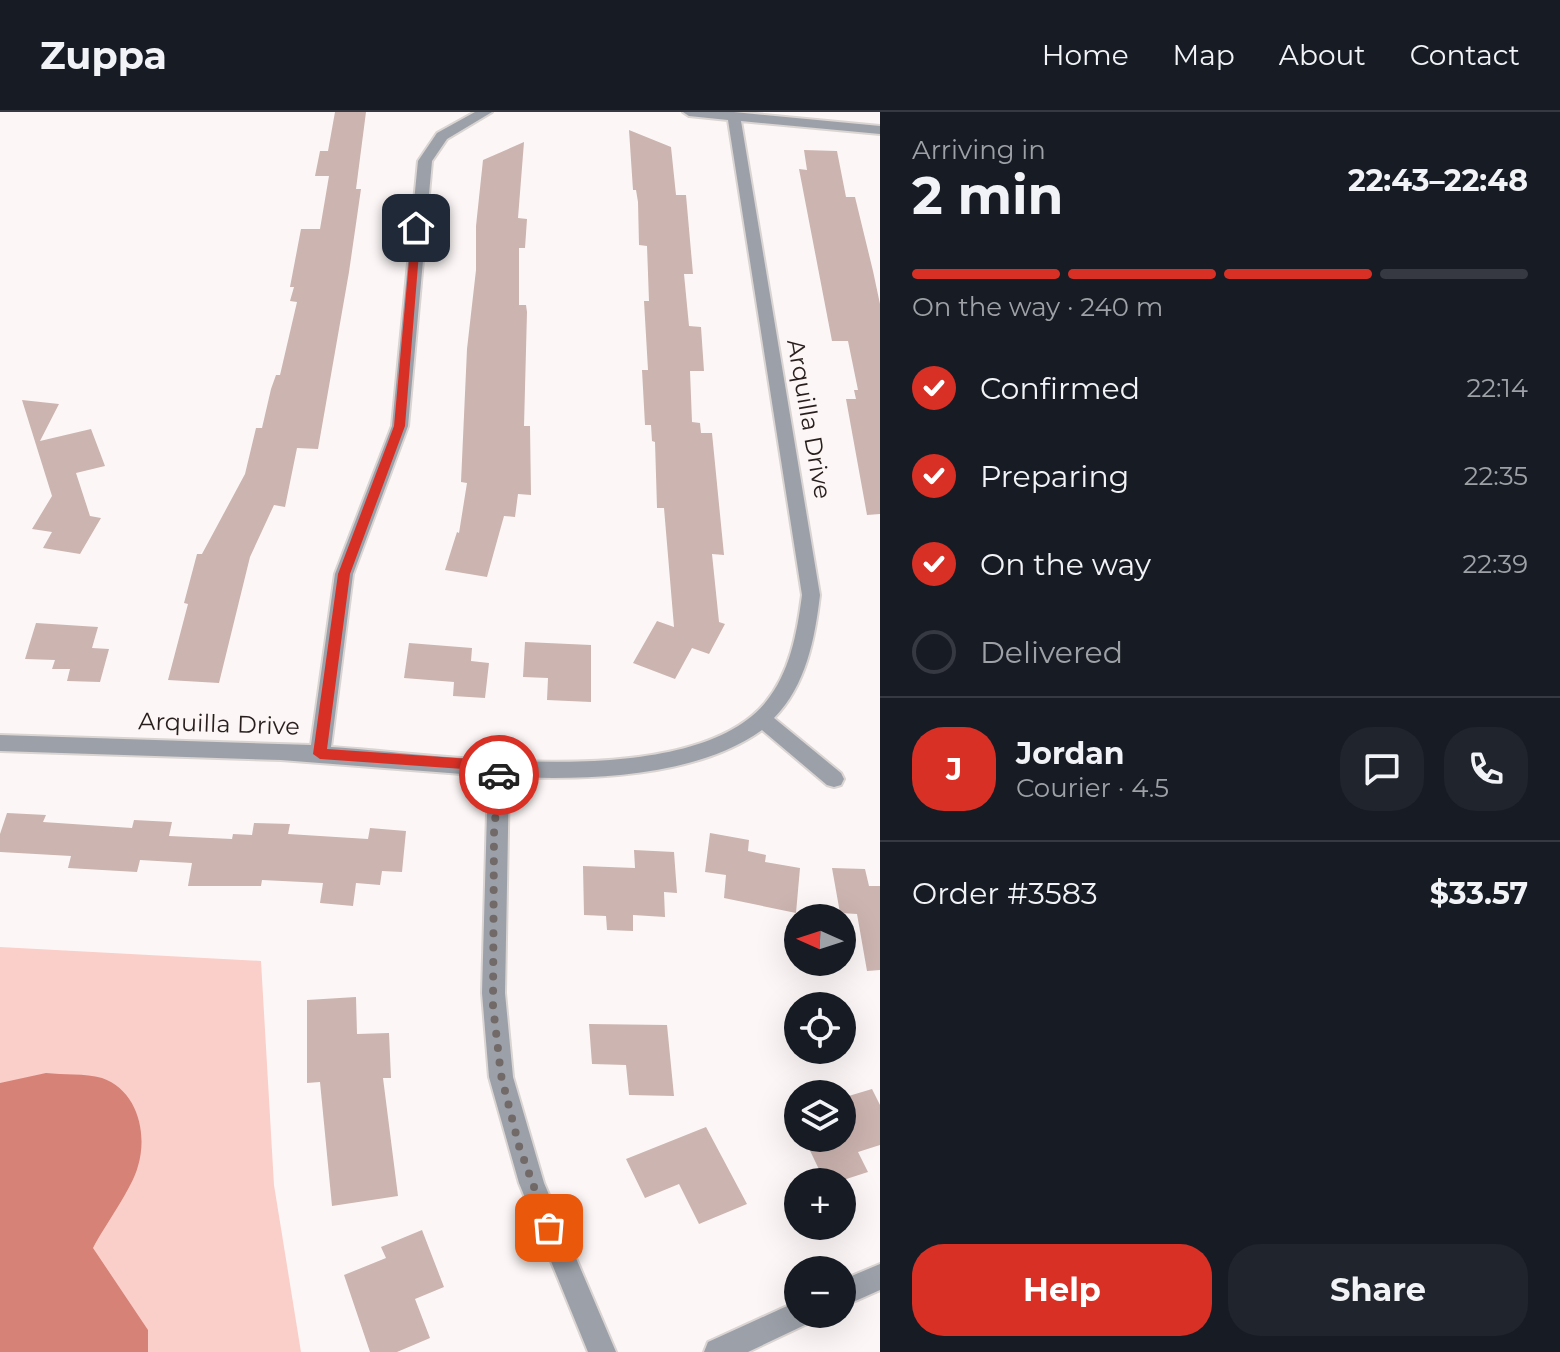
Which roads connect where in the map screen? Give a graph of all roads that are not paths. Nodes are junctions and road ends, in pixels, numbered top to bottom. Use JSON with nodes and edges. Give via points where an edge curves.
{"nodes":[{"id":1,"x":689,"y":112,"type":"edge"},
{"id":2,"x":473,"y":114,"type":"edge"},
{"id":3,"x":734,"y":116,"type":"junction"},
{"id":4,"x":880,"y":130,"type":"edge"},
{"id":5,"x":763,"y":720,"type":"junction"},
{"id":6,"x":0,"y":743,"type":"edge"},
{"id":7,"x":320,"y":754,"type":"junction"},
{"id":8,"x":499,"y":766,"type":"junction"},
{"id":9,"x":834,"y":779,"type":"dead end"},
{"id":10,"x":880,"y":1277,"type":"edge"},
{"id":11,"x":856,"y":1288,"type":"edge"},
{"id":12,"x":784,"y":1321,"type":"edge"},
{"id":13,"x":602,"y":1352,"type":"edge"},
{"id":14,"x":718,"y":1352,"type":"edge"}],
"edges":[{"from":1,"to":3,"type":"street"},
{"from":2,"to":7,"type":"street","via":[[429,149],[422,172],[400,426],[344,574]]},
{"from":3,"to":4,"type":"street"},
{"from":3,"to":5,"type":"street","name":"Arquilla Drive","via":[[811,595],[807,635],[795,672]]},
{"from":5,"to":8,"type":"street","name":"Arquilla Drive","via":[[738,737],[653,763]]},
{"from":5,"to":9,"type":"street"},
{"from":6,"to":7,"type":"street","name":"Arquilla Drive"},
{"from":7,"to":8,"type":"street","name":"Arquilla Drive"},
{"from":8,"to":13,"type":"street","via":[[493,1006],[501,1075],[519,1146]]},
{"from":10,"to":11,"type":"street"},
{"from":12,"to":14,"type":"street"}]}
